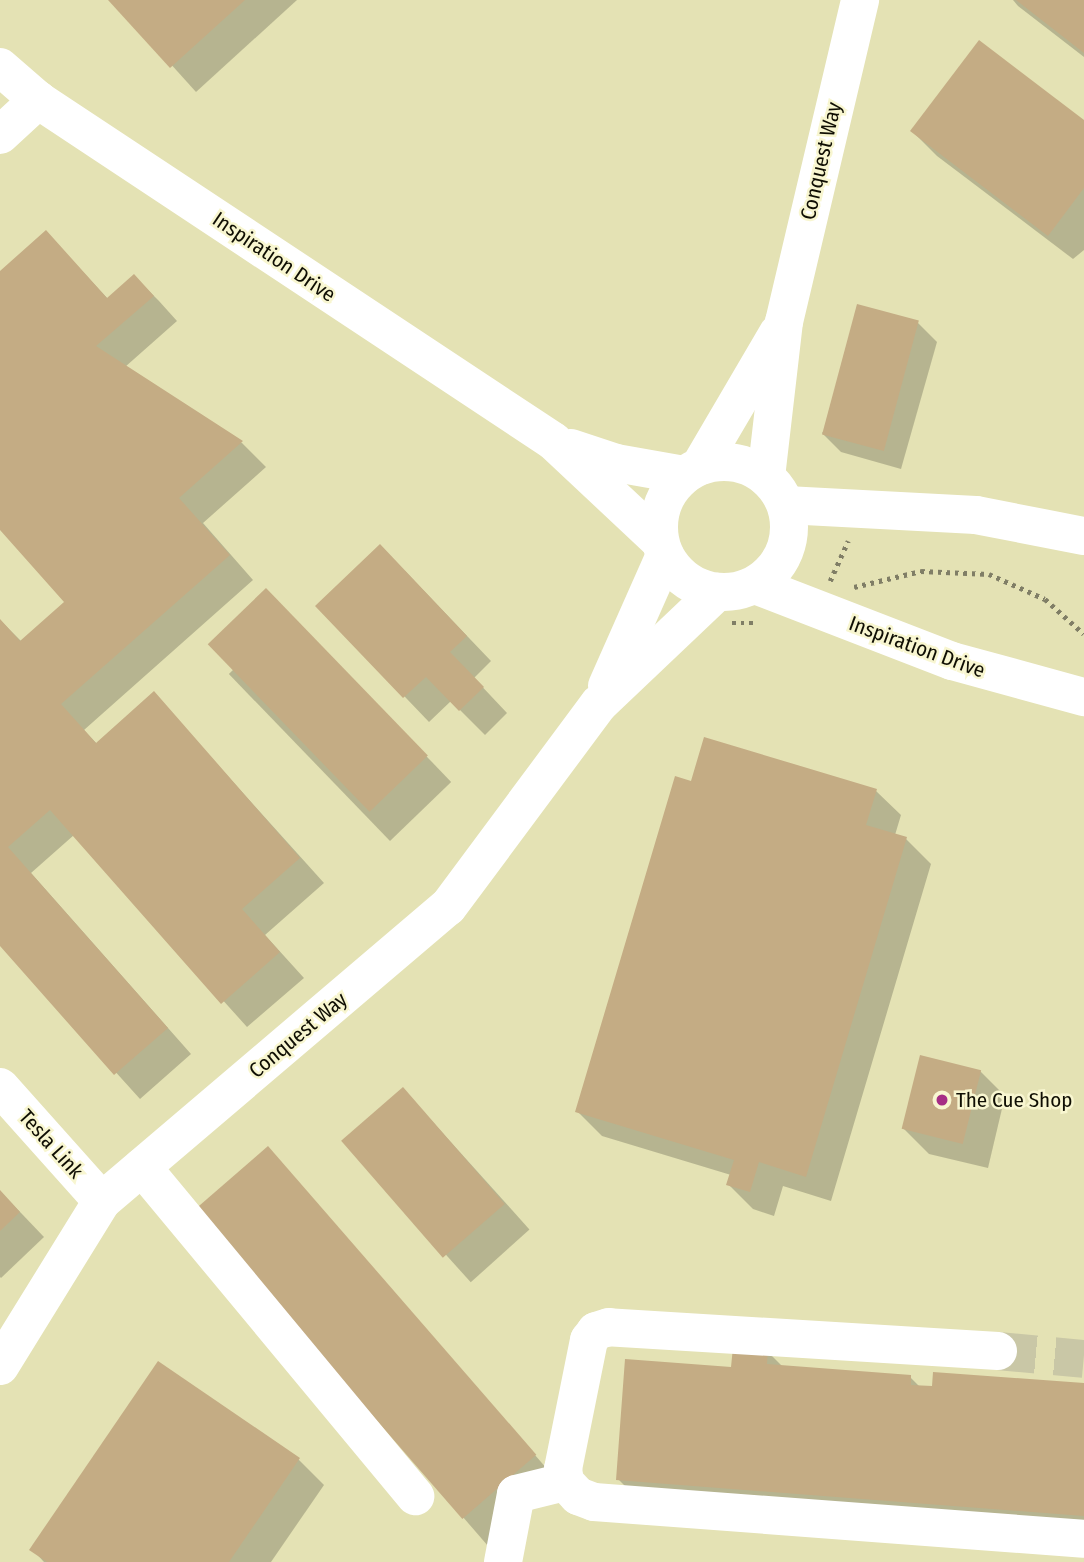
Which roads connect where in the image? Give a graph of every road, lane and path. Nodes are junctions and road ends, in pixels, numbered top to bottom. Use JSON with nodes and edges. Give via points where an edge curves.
{"nodes":[{"id":1,"x":860,"y":0,"type":"edge"},
{"id":2,"x":0,"y":67,"type":"edge"},
{"id":3,"x":38,"y":100,"type":"junction"},
{"id":4,"x":0,"y":135,"type":"edge"},
{"id":5,"x":784,"y":322,"type":"junction"},
{"id":6,"x":553,"y":441,"type":"junction"},
{"id":7,"x":692,"y":470,"type":"junction"},
{"id":8,"x":776,"y":491,"type":"junction"},
{"id":9,"x":1084,"y":536,"type":"edge"},
{"id":10,"x":662,"y":548,"type":"junction"},
{"id":11,"x":755,"y":585,"type":"junction"},
{"id":12,"x":846,"y":590,"type":"dead end"},
{"id":13,"x":717,"y":592,"type":"junction"},
{"id":14,"x":1084,"y":634,"type":"edge"},
{"id":15,"x":1084,"y":696,"type":"edge"},
{"id":16,"x":599,"y":704,"type":"junction"},
{"id":17,"x":0,"y":1087,"type":"edge"},
{"id":18,"x":142,"y":1167,"type":"junction"},
{"id":19,"x":102,"y":1201,"type":"junction"},
{"id":20,"x":998,"y":1352,"type":"tunnel mouth"},
{"id":21,"x":0,"y":1366,"type":"edge"},
{"id":22,"x":565,"y":1482,"type":"junction"},
{"id":23,"x":415,"y":1496,"type":"dead end"},
{"id":24,"x":1063,"y":1546,"type":"edge"},
{"id":25,"x":503,"y":1562,"type":"edge"}],
"edges":[{"from":1,"to":5,"type":"street","name":"Conquest Way"},
{"from":2,"to":3,"type":"street","name":"Inspiration Drive"},
{"from":3,"to":4,"type":"street"},
{"from":3,"to":6,"type":"street","name":"Inspiration Drive"},
{"from":5,"to":7,"type":"street","name":"Conquest Way"},
{"from":5,"to":8,"type":"street","name":"Conquest Way"},
{"from":6,"to":7,"type":"street","name":"Inspiration Drive","via":[[616,463]]},
{"from":6,"to":10,"type":"street","name":"Inspiration Drive"},
{"from":7,"to":8,"type":"street","via":[[735,462]]},
{"from":7,"to":10,"type":"street","via":[[662,504]]},
{"from":8,"to":9,"type":"street","via":[[976,515]]},
{"from":8,"to":11,"type":"street","via":[[789,524],[781,559]]},
{"from":10,"to":13,"type":"street","via":[[678,573],[696,586]]},
{"from":10,"to":16,"type":"street","name":"Conquest Way"},
{"from":11,"to":13,"type":"street"},
{"from":11,"to":15,"type":"street","name":"Inspiration Drive","via":[[962,665]]},
{"from":12,"to":14,"type":"path","via":[[922,571],[989,574],[1045,598]]},
{"from":13,"to":16,"type":"street","name":"Conquest Way"},
{"from":16,"to":18,"type":"street","name":"Conquest Way","via":[[448,907]]},
{"from":17,"to":19,"type":"street","name":"Tesla Link"},
{"from":18,"to":19,"type":"street","name":"Conquest Way"},
{"from":18,"to":23,"type":"street"},
{"from":19,"to":21,"type":"street","name":"Conquest Way"},
{"from":20,"to":22,"type":"street","via":[[609,1328],[596,1331],[589,1340],[563,1469]]},
{"from":22,"to":24,"type":"street","via":[[578,1496],[594,1502]]},
{"from":22,"to":25,"type":"street","via":[[516,1494]]}]}
